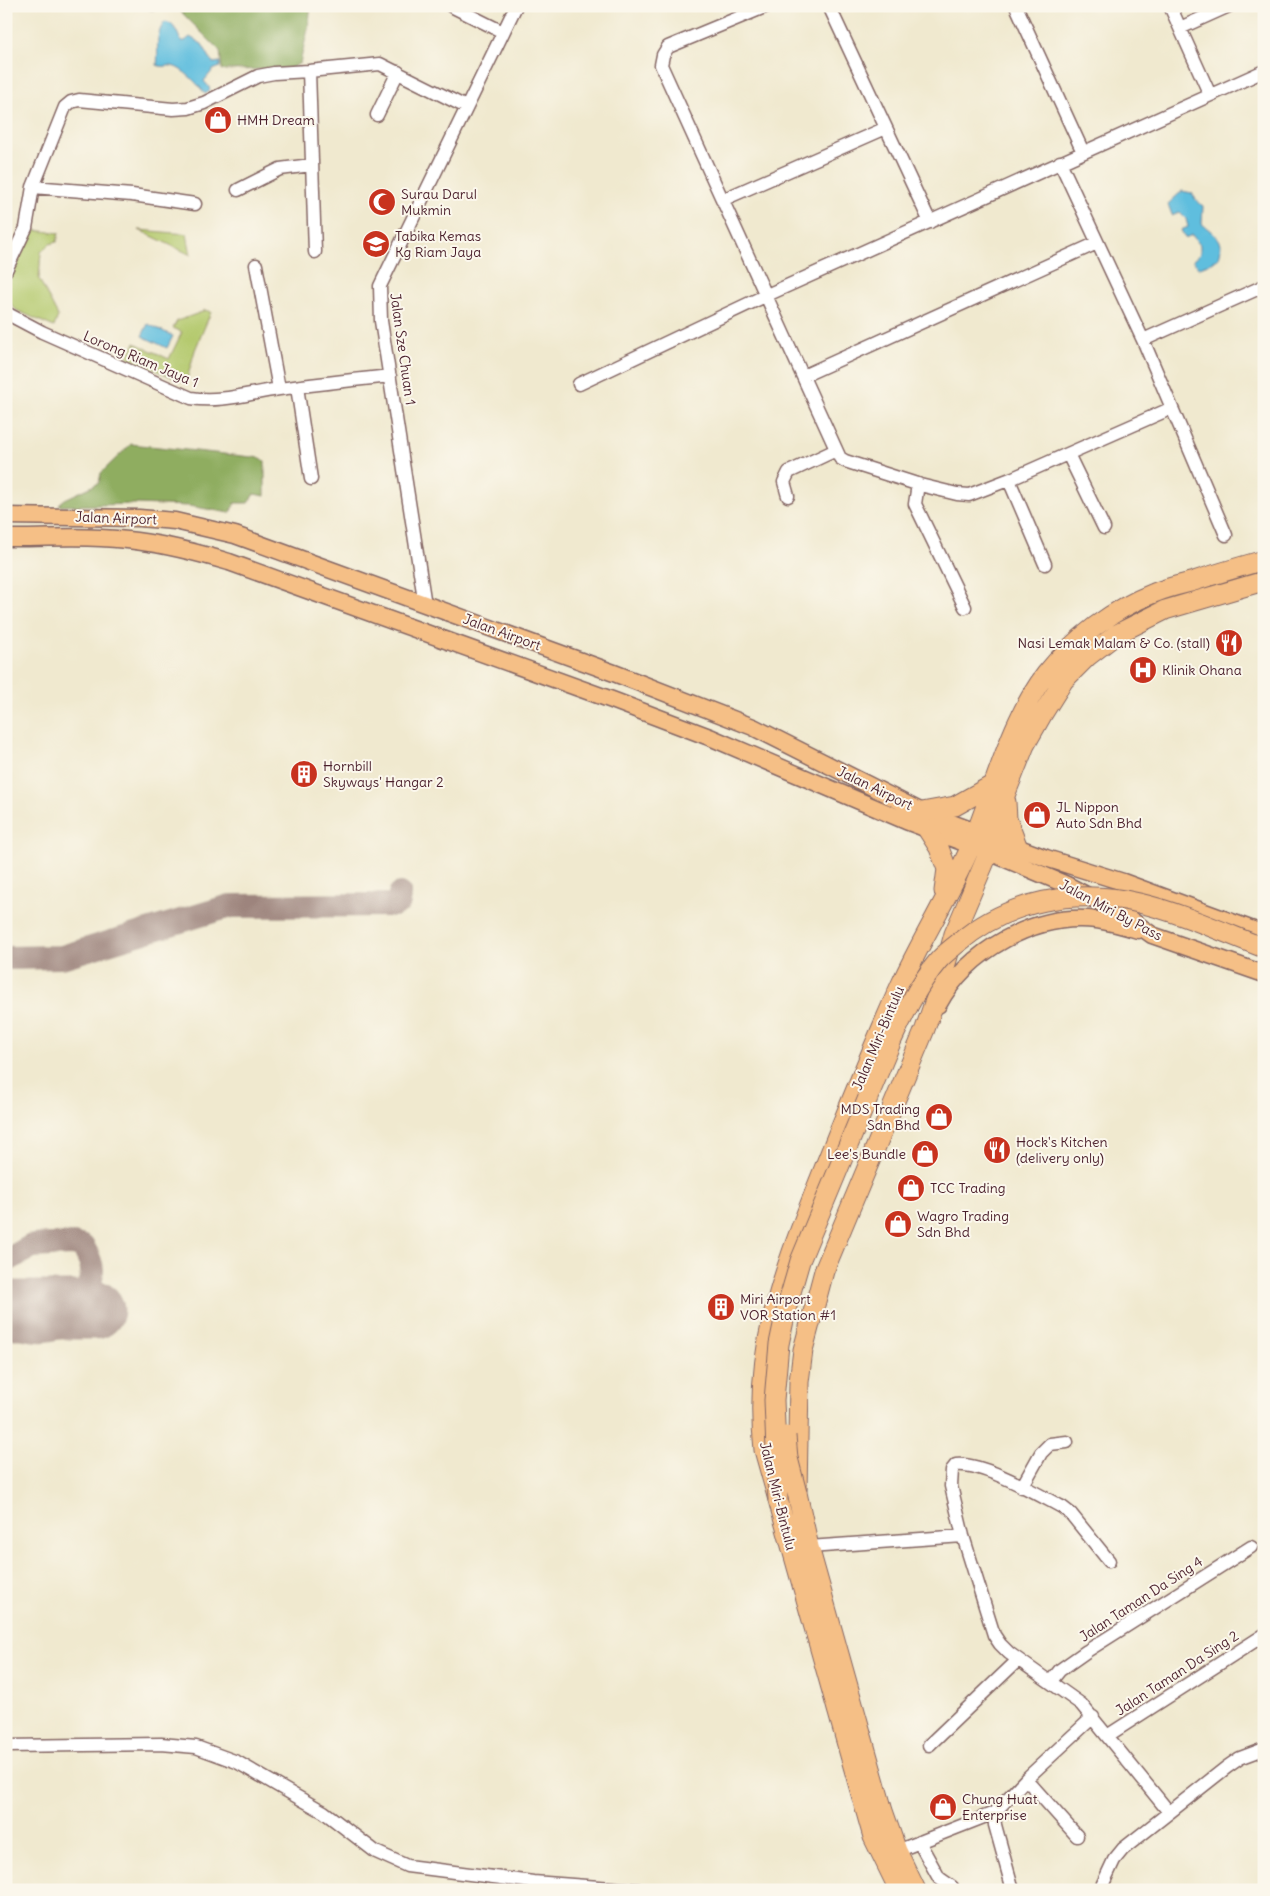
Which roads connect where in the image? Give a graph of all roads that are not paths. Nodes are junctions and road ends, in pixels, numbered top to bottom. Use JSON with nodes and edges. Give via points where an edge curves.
{"nodes":[{"id":1,"x":451,"y":6,"type":"edge"},
{"id":2,"x":516,"y":6,"type":"edge"},
{"id":3,"x":767,"y":6,"type":"edge"},
{"id":4,"x":829,"y":6,"type":"edge"},
{"id":5,"x":1016,"y":6,"type":"edge"},
{"id":6,"x":1170,"y":6,"type":"edge"},
{"id":7,"x":1229,"y":6,"type":"edge"},
{"id":8,"x":1180,"y":28,"type":"junction"},
{"id":9,"x":503,"y":32,"type":"junction"},
{"id":10,"x":309,"y":71,"type":"junction"},
{"id":11,"x":1264,"y":71,"type":"edge"},
{"id":12,"x":398,"y":72,"type":"junction"},
{"id":13,"x":1210,"y":95,"type":"junction"},
{"id":14,"x":466,"y":107,"type":"junction"},
{"id":15,"x":377,"y":115,"type":"dead end"},
{"id":16,"x":886,"y":128,"type":"junction"},
{"id":17,"x":1083,"y":152,"type":"junction"},
{"id":18,"x":1060,"y":162,"type":"junction"},
{"id":19,"x":311,"y":165,"type":"junction"},
{"id":20,"x":33,"y":186,"type":"junction"},
{"id":21,"x":238,"y":190,"type":"dead end"},
{"id":22,"x":722,"y":200,"type":"junction"},
{"id":23,"x":194,"y":204,"type":"dead end"},
{"id":24,"x":930,"y":222,"type":"junction"},
{"id":25,"x":1098,"y":243,"type":"junction"},
{"id":26,"x":315,"y":252,"type":"dead end"},
{"id":27,"x":256,"y":265,"type":"dead end"},
{"id":28,"x":6,"y":270,"type":"edge"},
{"id":29,"x":1264,"y":286,"type":"edge"},
{"id":30,"x":767,"y":295,"type":"junction"},
{"id":31,"x":6,"y":313,"type":"edge"},
{"id":32,"x":1143,"y":340,"type":"junction"},
{"id":33,"x":390,"y":376,"type":"junction"},
{"id":34,"x":803,"y":376,"type":"junction"},
{"id":35,"x":579,"y":384,"type":"dead end"},
{"id":36,"x":297,"y":387,"type":"junction"},
{"id":37,"x":279,"y":389,"type":"junction"},
{"id":38,"x":1172,"y":408,"type":"junction"},
{"id":39,"x":836,"y":450,"type":"junction"},
{"id":40,"x":1068,"y":454,"type":"junction"},
{"id":41,"x":312,"y":479,"type":"dead end"},
{"id":42,"x":1009,"y":480,"type":"junction"},
{"id":43,"x":918,"y":484,"type":"junction"},
{"id":44,"x":788,"y":496,"type":"dead end"},
{"id":45,"x":6,"y":516,"type":"edge"},
{"id":46,"x":1104,"y":528,"type":"dead end"},
{"id":47,"x":1226,"y":535,"type":"dead end"},
{"id":48,"x":6,"y":538,"type":"edge"},
{"id":49,"x":1264,"y":560,"type":"edge"},
{"id":50,"x":1045,"y":564,"type":"dead end"},
{"id":51,"x":1264,"y":581,"type":"edge"},
{"id":52,"x":425,"y":605,"type":"junction"},
{"id":53,"x":965,"y":607,"type":"dead end"},
{"id":54,"x":444,"y":640,"type":"junction"},
{"id":55,"x":1000,"y":789,"type":"junction"},
{"id":56,"x":925,"y":820,"type":"junction"},
{"id":57,"x":982,"y":842,"type":"junction"},
{"id":58,"x":1018,"y":848,"type":"junction"},
{"id":59,"x":943,"y":900,"type":"junction"},
{"id":60,"x":1152,"y":934,"type":"junction"},
{"id":61,"x":1264,"y":934,"type":"edge"},
{"id":62,"x":1264,"y":948,"type":"edge"},
{"id":63,"x":1264,"y":960,"type":"edge"},
{"id":64,"x":1264,"y":974,"type":"edge"},
{"id":65,"x":925,"y":1029,"type":"junction"},
{"id":66,"x":1066,"y":1442,"type":"dead end"},
{"id":67,"x":1022,"y":1487,"type":"junction"},
{"id":68,"x":797,"y":1494,"type":"junction"},
{"id":69,"x":778,"y":1501,"type":"junction"},
{"id":70,"x":963,"y":1536,"type":"junction"},
{"id":71,"x":809,"y":1547,"type":"junction"},
{"id":72,"x":1251,"y":1547,"type":"dead end"},
{"id":73,"x":1109,"y":1561,"type":"dead end"},
{"id":74,"x":1264,"y":1635,"type":"edge"},
{"id":75,"x":1018,"y":1660,"type":"junction"},
{"id":76,"x":1051,"y":1681,"type":"junction"},
{"id":77,"x":1093,"y":1717,"type":"junction"},
{"id":78,"x":1107,"y":1736,"type":"junction"},
{"id":79,"x":929,"y":1745,"type":"dead end"},
{"id":80,"x":6,"y":1746,"type":"edge"},
{"id":81,"x":1264,"y":1749,"type":"edge"},
{"id":82,"x":1026,"y":1779,"type":"junction"},
{"id":83,"x":1169,"y":1812,"type":"junction"},
{"id":84,"x":994,"y":1813,"type":"junction"},
{"id":85,"x":1077,"y":1836,"type":"dead end"},
{"id":86,"x":919,"y":1842,"type":"junction"},
{"id":87,"x":897,"y":1851,"type":"junction"},
{"id":88,"x":952,"y":1887,"type":"dead end"},
{"id":89,"x":639,"y":1890,"type":"edge"},
{"id":90,"x":899,"y":1890,"type":"edge"},
{"id":91,"x":916,"y":1890,"type":"edge"},
{"id":92,"x":1013,"y":1890,"type":"edge"},
{"id":93,"x":1100,"y":1890,"type":"edge"}],
"edges":[{"from":1,"to":9,"type":"street"},
{"from":2,"to":9,"type":"street","name":"Jalan Sze Chuan 1"},
{"from":3,"to":22,"type":"street","via":[[668,47],[663,55],[661,65],[664,74]]},
{"from":4,"to":16,"type":"street"},
{"from":5,"to":17,"type":"street"},
{"from":6,"to":8,"type":"street"},
{"from":7,"to":8,"type":"street"},
{"from":8,"to":13,"type":"street"},
{"from":9,"to":14,"type":"street","name":"Jalan Sze Chuan 1"},
{"from":10,"to":12,"type":"street","via":[[380,64]]},
{"from":10,"to":19,"type":"street"},
{"from":10,"to":20,"type":"street","via":[[258,76],[188,108],[71,102],[65,107]]},
{"from":11,"to":13,"type":"street"},
{"from":12,"to":14,"type":"street"},
{"from":12,"to":15,"type":"street"},
{"from":13,"to":17,"type":"street"},
{"from":14,"to":33,"type":"street","name":"Jalan Sze Chuan 1","via":[[380,286]]},
{"from":16,"to":22,"type":"street"},
{"from":16,"to":24,"type":"street"},
{"from":17,"to":18,"type":"street"},
{"from":18,"to":24,"type":"street"},
{"from":18,"to":25,"type":"street"},
{"from":19,"to":21,"type":"street","via":[[280,169]]},
{"from":19,"to":26,"type":"street"},
{"from":20,"to":23,"type":"street"},
{"from":20,"to":28,"type":"street","via":[[26,228]]},
{"from":22,"to":30,"type":"street"},
{"from":24,"to":30,"type":"street"},
{"from":25,"to":32,"type":"street"},
{"from":25,"to":34,"type":"street"},
{"from":27,"to":37,"type":"street"},
{"from":29,"to":32,"type":"street"},
{"from":30,"to":34,"type":"street"},
{"from":30,"to":35,"type":"street"},
{"from":31,"to":37,"type":"street","name":"Lorong Riam Jaya 1","via":[[191,398],[217,400]]},
{"from":32,"to":38,"type":"street"},
{"from":33,"to":36,"type":"street","name":"Lorong Riam Jaya 1"},
{"from":33,"to":52,"type":"street","name":"Jalan Sze Chuan 1"},
{"from":34,"to":39,"type":"street"},
{"from":36,"to":37,"type":"street","name":"Lorong Riam Jaya 1"},
{"from":36,"to":41,"type":"street"},
{"from":38,"to":40,"type":"street"},
{"from":38,"to":47,"type":"street"},
{"from":39,"to":43,"type":"street","via":[[845,462]]},
{"from":39,"to":44,"type":"street","via":[[789,472],[784,482]]},
{"from":40,"to":42,"type":"street"},
{"from":40,"to":46,"type":"street"},
{"from":42,"to":43,"type":"street","via":[[969,495]]},
{"from":42,"to":50,"type":"street"},
{"from":43,"to":53,"type":"street","via":[[915,504]]},
{"from":45,"to":52,"type":"main road","name":"Jalan Airport","via":[[139,518],[209,528],[388,589]]},
{"from":48,"to":54,"type":"main road","name":"Jalan Airport","via":[[135,541],[191,550]]},
{"from":49,"to":55,"type":"highway","name":"Jalan Miri-Bintulu","via":[[1154,593],[1105,619],[1076,642],[1046,674],[1024,709]]},
{"from":51,"to":55,"type":"highway","name":"Jalan Miri-Bintulu","via":[[1165,610],[1117,634],[1087,657],[1064,680]]},
{"from":52,"to":54,"type":"main road","via":[[429,625]]},
{"from":52,"to":56,"type":"main road","name":"Jalan Airport","via":[[753,727]]},
{"from":54,"to":56,"type":"main road","name":"Jalan Airport","via":[[687,728]]},
{"from":55,"to":56,"type":"highway"},
{"from":55,"to":57,"type":"highway","name":"Jalan Miri-Bintulu"},
{"from":55,"to":58,"type":"highway"},
{"from":56,"to":57,"type":"main road","name":"Jalan Airport"},
{"from":56,"to":59,"type":"highway","via":[[947,869]]},
{"from":57,"to":58,"type":"main road","name":"Jalan Miri By Pass"},
{"from":57,"to":59,"type":"highway","name":"Jalan Miri-Bintulu"},
{"from":57,"to":60,"type":"main road","name":"Jalan Miri By Pass","via":[[1124,915]]},
{"from":57,"to":65,"type":"highway","name":"Jalan Miri-Bintulu"},
{"from":58,"to":61,"type":"main road","name":"Jalan Miri By Pass","via":[[1123,882]]},
{"from":59,"to":69,"type":"highway","name":"Jalan Miri-Bintulu","via":[[901,984],[846,1112],[793,1248],[772,1315],[764,1352],[760,1422]]},
{"from":60,"to":64,"type":"main road","name":"Jalan Miri By Pass"},
{"from":60,"to":65,"type":"main road","via":[[1097,920],[1075,919],[1024,930],[995,944],[966,967],[943,995]]},
{"from":62,"to":69,"type":"highway","bridge":true,"via":[[1140,903],[1073,897],[1039,901],[995,918],[969,933],[939,960],[905,1010],[792,1288],[780,1344],[774,1400]]},
{"from":63,"to":68,"type":"highway","bridge":true,"via":[[1146,917],[1119,910],[1072,906],[1039,912],[1006,924],[969,946],[938,978],[919,1007],[904,1041],[800,1294],[785,1382],[788,1458]]},
{"from":65,"to":68,"type":"highway","name":"Jalan Miri-Bintulu","via":[[824,1271],[812,1312],[799,1382]]},
{"from":66,"to":67,"type":"street","via":[[1050,1444],[1041,1453]]},
{"from":67,"to":70,"type":"street","via":[[973,1467],[956,1465],[950,1478]]},
{"from":67,"to":73,"type":"street","via":[[1071,1514]]},
{"from":68,"to":71,"type":"highway","name":"Jalan Miri-Bintulu"},
{"from":69,"to":90,"type":"highway","name":"Jalan Miri-Bintulu","via":[[873,1837]]},
{"from":70,"to":71,"type":"street"},
{"from":70,"to":75,"type":"street","via":[[994,1635]]},
{"from":71,"to":87,"type":"highway","name":"Jalan Miri-Bintulu","via":[[880,1802]]},
{"from":72,"to":76,"type":"street","name":"Jalan Taman Da Sing 4","via":[[1087,1651],[1060,1670]]},
{"from":74,"to":78,"type":"street","name":"Jalan Taman Da Sing 2"},
{"from":75,"to":76,"type":"street"},
{"from":75,"to":79,"type":"street"},
{"from":76,"to":77,"type":"street"},
{"from":77,"to":78,"type":"street"},
{"from":77,"to":82,"type":"street"},
{"from":78,"to":83,"type":"street"},
{"from":80,"to":89,"type":"street","via":[[141,1744],[196,1748],[237,1762],[324,1812],[376,1852],[407,1866],[533,1882]]},
{"from":81,"to":83,"type":"street","via":[[1234,1762]]},
{"from":82,"to":84,"type":"street"},
{"from":82,"to":85,"type":"street"},
{"from":83,"to":93,"type":"street","via":[[1123,1849]]},
{"from":84,"to":86,"type":"street"},
{"from":84,"to":92,"type":"street"},
{"from":86,"to":87,"type":"street"},
{"from":86,"to":88,"type":"street","via":[[939,1878]]},
{"from":87,"to":91,"type":"highway","name":"Jalan Miri-Bintulu"}]}
